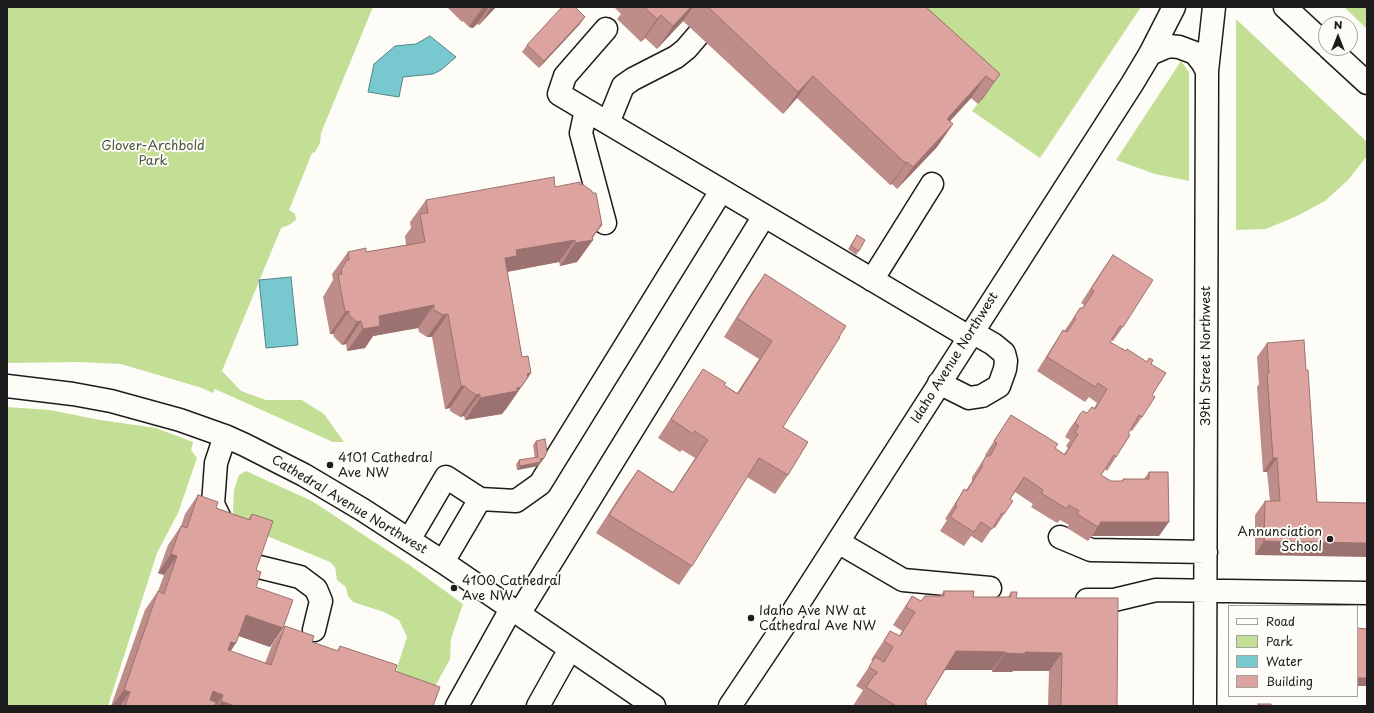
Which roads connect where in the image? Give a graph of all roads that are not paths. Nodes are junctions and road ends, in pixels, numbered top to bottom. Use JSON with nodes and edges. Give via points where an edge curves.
{"nodes":[{"id":1,"x":1174,"y":7,"type":"edge"},
{"id":2,"x":1214,"y":7,"type":"edge"},
{"id":3,"x":1285,"y":7,"type":"edge"},
{"id":4,"x":606,"y":29,"type":"dead end"},
{"id":5,"x":698,"y":35,"type":"dead end"},
{"id":6,"x":1318,"y":38,"type":"edge"},
{"id":7,"x":1150,"y":54,"type":"junction"},
{"id":8,"x":1338,"y":56,"type":"edge"},
{"id":9,"x":1207,"y":71,"type":"junction"},
{"id":10,"x":1367,"y":83,"type":"edge"},
{"id":11,"x":586,"y":110,"type":"junction"},
{"id":12,"x":608,"y":123,"type":"junction"},
{"id":13,"x":932,"y":184,"type":"dead end"},
{"id":14,"x":721,"y":190,"type":"junction"},
{"id":15,"x":764,"y":216,"type":"junction"},
{"id":16,"x":605,"y":223,"type":"dead end"},
{"id":17,"x":872,"y":280,"type":"junction"},
{"id":18,"x":970,"y":335,"type":"junction"},
{"id":19,"x":939,"y":383,"type":"junction"},
{"id":20,"x":7,"y":386,"type":"edge"},
{"id":21,"x":225,"y":436,"type":"junction"},
{"id":22,"x":480,"y":499,"type":"junction"},
{"id":23,"x":228,"y":535,"type":"edge"},
{"id":24,"x":1060,"y":537,"type":"dead end"},
{"id":25,"x":409,"y":540,"type":"junction"},
{"id":26,"x":838,"y":542,"type":"junction"},
{"id":27,"x":1206,"y":552,"type":"junction"},
{"id":28,"x":444,"y":562,"type":"junction"},
{"id":29,"x":251,"y":565,"type":"edge"},
{"id":30,"x":990,"y":588,"type":"dead end"},
{"id":31,"x":1206,"y":591,"type":"junction"},
{"id":32,"x":1367,"y":593,"type":"edge"},
{"id":33,"x":1066,"y":600,"type":"edge"},
{"id":34,"x":515,"y":611,"type":"junction"},
{"id":35,"x":314,"y":630,"type":"dead end"},
{"id":36,"x":570,"y":649,"type":"junction"},
{"id":37,"x":457,"y":706,"type":"edge"},
{"id":38,"x":538,"y":706,"type":"edge"},
{"id":39,"x":654,"y":706,"type":"edge"},
{"id":40,"x":730,"y":706,"type":"edge"},
{"id":41,"x":1205,"y":706,"type":"edge"}],
"edges":[{"from":1,"to":7,"type":"street","name":"Idaho Avenue Northwest"},
{"from":2,"to":9,"type":"street","name":"39th Street Northwest"},
{"from":3,"to":6,"type":"street"},
{"from":4,"to":11,"type":"street","via":[[565,76],[560,94]]},
{"from":5,"to":12,"type":"street","via":[[676,57],[623,86]]},
{"from":7,"to":9,"type":"street","via":[[1169,46],[1179,47],[1195,53]]},
{"from":7,"to":18,"type":"street","name":"Idaho Avenue Northwest"},
{"from":8,"to":10,"type":"street"},
{"from":9,"to":27,"type":"street","name":"39th Street Northwest"},
{"from":11,"to":12,"type":"street"},
{"from":11,"to":16,"type":"street","via":[[581,133]]},
{"from":12,"to":14,"type":"street"},
{"from":13,"to":17,"type":"street"},
{"from":14,"to":15,"type":"street"},
{"from":14,"to":22,"type":"street","via":[[540,484],[516,500]]},
{"from":15,"to":17,"type":"street"},
{"from":15,"to":34,"type":"street"},
{"from":17,"to":18,"type":"street"},
{"from":18,"to":19,"type":"street","name":"Idaho Avenue Northwest"},
{"from":18,"to":19,"type":"street","via":[[993,344],[1004,353],[1005,369],[999,386],[982,396],[969,398]]},
{"from":19,"to":26,"type":"street","name":"Idaho Avenue Northwest"},
{"from":20,"to":21,"type":"street","name":"Cathedral Avenue Northwest","via":[[110,401],[180,420]]},
{"from":21,"to":23,"type":"street","via":[[216,463],[213,504]]},
{"from":21,"to":25,"type":"street","name":"Cathedral Avenue Northwest","via":[[304,475]]},
{"from":22,"to":25,"type":"street","via":[[446,477]]},
{"from":22,"to":28,"type":"street"},
{"from":24,"to":27,"type":"street","via":[[1091,550]]},
{"from":25,"to":28,"type":"street","name":"Cathedral Avenue Northwest"},
{"from":26,"to":30,"type":"street","via":[[903,580]]},
{"from":26,"to":40,"type":"street","name":"Idaho Avenue Northwest"},
{"from":27,"to":31,"type":"street","name":"39th Street Northwest"},
{"from":28,"to":34,"type":"street","name":"Cathedral Avenue Northwest"},
{"from":29,"to":35,"type":"street","via":[[300,577],[316,589],[321,601]]},
{"from":31,"to":32,"type":"street"},
{"from":31,"to":33,"type":"street","via":[[1156,590],[1114,600]]},
{"from":31,"to":41,"type":"street","name":"39th Street Northwest"},
{"from":34,"to":36,"type":"street","name":"Cathedral Avenue Northwest"},
{"from":34,"to":37,"type":"street"},
{"from":36,"to":38,"type":"street"},
{"from":36,"to":39,"type":"street","name":"Cathedral Avenue Northwest"}]}
